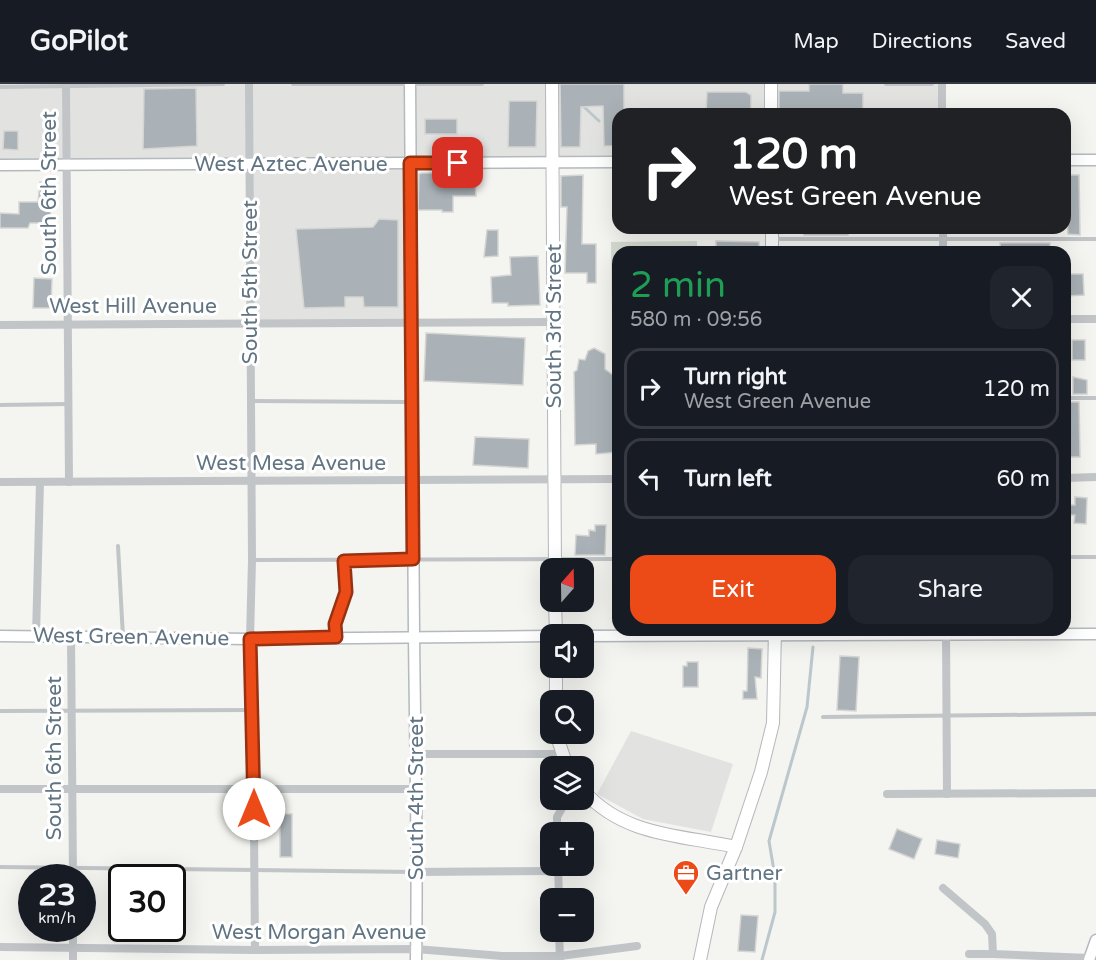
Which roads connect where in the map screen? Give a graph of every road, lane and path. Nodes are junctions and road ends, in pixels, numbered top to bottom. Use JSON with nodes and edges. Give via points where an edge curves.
{"nodes":[{"id":1,"x":223,"y":84,"type":"edge"},
{"id":2,"x":249,"y":84,"type":"edge"},
{"id":3,"x":292,"y":84,"type":"edge"},
{"id":4,"x":482,"y":84,"type":"edge"},
{"id":5,"x":552,"y":84,"type":"edge"},
{"id":6,"x":771,"y":84,"type":"edge"},
{"id":7,"x":886,"y":84,"type":"edge"},
{"id":8,"x":932,"y":84,"type":"edge"},
{"id":9,"x":942,"y":84,"type":"edge"},
{"id":10,"x":410,"y":85,"type":"edge"},
{"id":11,"x":66,"y":86,"type":"edge"},
{"id":12,"x":0,"y":87,"type":"edge"},
{"id":13,"x":771,"y":108,"type":"edge"},
{"id":14,"x":942,"y":108,"type":"edge"},
{"id":15,"x":1071,"y":160,"type":"edge"},
{"id":16,"x":1096,"y":160,"type":"edge"},
{"id":17,"x":552,"y":162,"type":"junction"},
{"id":18,"x":612,"y":162,"type":"edge"},
{"id":19,"x":410,"y":163,"type":"junction"},
{"id":20,"x":67,"y":164,"type":"junction"},
{"id":21,"x":249,"y":164,"type":"junction"},
{"id":22,"x":0,"y":165,"type":"edge"},
{"id":23,"x":806,"y":234,"type":"edge"},
{"id":24,"x":943,"y":234,"type":"edge"},
{"id":25,"x":943,"y":238,"type":"junction"},
{"id":26,"x":1096,"y":239,"type":"edge"},
{"id":27,"x":943,"y":246,"type":"edge"},
{"id":28,"x":1096,"y":318,"type":"edge"},
{"id":29,"x":1071,"y":319,"type":"edge"},
{"id":30,"x":554,"y":322,"type":"junction"},
{"id":31,"x":411,"y":323,"type":"junction"},
{"id":32,"x":68,"y":324,"type":"junction"},
{"id":33,"x":250,"y":324,"type":"junction"},
{"id":34,"x":0,"y":325,"type":"edge"},
{"id":35,"x":1071,"y":398,"type":"edge"},
{"id":36,"x":1096,"y":398,"type":"edge"},
{"id":37,"x":251,"y":401,"type":"junction"},
{"id":38,"x":412,"y":402,"type":"junction"},
{"id":39,"x":69,"y":404,"type":"junction"},
{"id":40,"x":0,"y":405,"type":"edge"},
{"id":41,"x":1096,"y":477,"type":"edge"},
{"id":42,"x":1071,"y":478,"type":"edge"},
{"id":43,"x":612,"y":479,"type":"edge"},
{"id":44,"x":413,"y":480,"type":"junction"},
{"id":45,"x":555,"y":480,"type":"junction"},
{"id":46,"x":252,"y":481,"type":"junction"},
{"id":47,"x":0,"y":482,"type":"edge"},
{"id":48,"x":40,"y":482,"type":"junction"},
{"id":49,"x":69,"y":482,"type":"junction"},
{"id":50,"x":118,"y":546,"type":"dead end"},
{"id":51,"x":1071,"y":557,"type":"edge"},
{"id":52,"x":1096,"y":557,"type":"edge"},
{"id":53,"x":555,"y":558,"type":"edge"},
{"id":54,"x":413,"y":559,"type":"junction"},
{"id":55,"x":612,"y":559,"type":"edge"},
{"id":56,"x":252,"y":560,"type":"junction"},
{"id":57,"x":594,"y":560,"type":"edge"},
{"id":58,"x":344,"y":561,"type":"junction"},
{"id":59,"x":540,"y":563,"type":"edge"},
{"id":60,"x":1071,"y":634,"type":"edge"},
{"id":61,"x":1096,"y":634,"type":"edge"},
{"id":62,"x":0,"y":636,"type":"edge"},
{"id":63,"x":36,"y":636,"type":"junction"},
{"id":64,"x":414,"y":636,"type":"junction"},
{"id":65,"x":540,"y":636,"type":"edge"},
{"id":66,"x":594,"y":636,"type":"edge"},
{"id":67,"x":612,"y":636,"type":"edge"},
{"id":68,"x":775,"y":636,"type":"edge"},
{"id":69,"x":946,"y":636,"type":"edge"},
{"id":70,"x":336,"y":637,"type":"junction"},
{"id":71,"x":71,"y":638,"type":"junction"},
{"id":72,"x":123,"y":638,"type":"junction"},
{"id":73,"x":250,"y":639,"type":"junction"},
{"id":74,"x":253,"y":710,"type":"junction"},
{"id":75,"x":0,"y":711,"type":"edge"},
{"id":76,"x":72,"y":711,"type":"junction"},
{"id":77,"x":1096,"y":714,"type":"edge"},
{"id":78,"x":947,"y":716,"type":"junction"},
{"id":79,"x":823,"y":717,"type":"dead end"},
{"id":80,"x":559,"y":744,"type":"edge"},
{"id":81,"x":417,"y":754,"type":"junction"},
{"id":82,"x":562,"y":754,"type":"joint"},
{"id":83,"x":0,"y":789,"type":"edge"},
{"id":84,"x":72,"y":789,"type":"junction"},
{"id":85,"x":254,"y":789,"type":"junction"},
{"id":86,"x":415,"y":789,"type":"junction"},
{"id":87,"x":1096,"y":793,"type":"edge"},
{"id":88,"x":887,"y":794,"type":"dead end"},
{"id":89,"x":947,"y":794,"type":"junction"},
{"id":90,"x":594,"y":802,"type":"edge"},
{"id":91,"x":597,"y":805,"type":"junction"},
{"id":92,"x":557,"y":822,"type":"edge"},
{"id":93,"x":736,"y":847,"type":"junction"},
{"id":94,"x":73,"y":864,"type":"edge"},
{"id":95,"x":0,"y":867,"type":"edge"},
{"id":96,"x":18,"y":867,"type":"edge"},
{"id":97,"x":96,"y":867,"type":"edge"},
{"id":98,"x":540,"y":869,"type":"edge"},
{"id":99,"x":254,"y":870,"type":"junction"},
{"id":100,"x":415,"y":872,"type":"junction"},
{"id":101,"x":943,"y":888,"type":"dead end"},
{"id":102,"x":1096,"y":940,"type":"edge"},
{"id":103,"x":73,"y":942,"type":"edge"},
{"id":104,"x":559,"y":942,"type":"edge"},
{"id":105,"x":637,"y":946,"type":"dead end"},
{"id":106,"x":0,"y":947,"type":"edge"},
{"id":107,"x":73,"y":948,"type":"junction"},
{"id":108,"x":255,"y":950,"type":"junction"},
{"id":109,"x":416,"y":954,"type":"edge"},
{"id":110,"x":969,"y":954,"type":"dead end"},
{"id":111,"x":993,"y":954,"type":"junction"},
{"id":112,"x":560,"y":958,"type":"edge"},
{"id":113,"x":1089,"y":959,"type":"edge"},
{"id":114,"x":73,"y":960,"type":"edge"},
{"id":115,"x":700,"y":960,"type":"edge"}],
"edges":[{"from":1,"to":11,"type":"lane"},
{"from":2,"to":21,"type":"street","name":"South 5th Street"},
{"from":3,"to":10,"type":"lane"},
{"from":4,"to":10,"type":"lane"},
{"from":5,"to":17,"type":"main road","name":"South 3rd Street"},
{"from":6,"to":13,"type":"main road"},
{"from":7,"to":8,"type":"lane"},
{"from":9,"to":14,"type":"street"},
{"from":10,"to":19,"type":"street"},
{"from":11,"to":12,"type":"lane"},
{"from":11,"to":20,"type":"street","name":"South 6th Street"},
{"from":15,"to":16,"type":"street"},
{"from":17,"to":18,"type":"street","name":"West Aztec Avenue"},
{"from":17,"to":19,"type":"street","name":"West Aztec Avenue"},
{"from":17,"to":30,"type":"main road","name":"South 3rd Street"},
{"from":19,"to":21,"type":"street","name":"West Aztec Avenue"},
{"from":19,"to":31,"type":"street"},
{"from":20,"to":21,"type":"street","name":"West Aztec Avenue"},
{"from":20,"to":22,"type":"street","name":"West Aztec Avenue"},
{"from":20,"to":32,"type":"street","name":"South 6th Street"},
{"from":21,"to":33,"type":"street","name":"South 5th Street"},
{"from":23,"to":25,"type":"lane"},
{"from":24,"to":25,"type":"street"},
{"from":25,"to":26,"type":"lane"},
{"from":25,"to":27,"type":"street"},
{"from":28,"to":29,"type":"street"},
{"from":30,"to":31,"type":"street","name":"West Hill Avenue"},
{"from":30,"to":45,"type":"main road","name":"South 3rd Street"},
{"from":31,"to":33,"type":"street","name":"West Hill Avenue"},
{"from":31,"to":38,"type":"street"},
{"from":32,"to":33,"type":"street","name":"West Hill Avenue"},
{"from":32,"to":34,"type":"street","name":"West Hill Avenue"},
{"from":32,"to":39,"type":"street","name":"South 6th Street"},
{"from":33,"to":37,"type":"street","name":"South 5th Street"},
{"from":35,"to":36,"type":"lane"},
{"from":37,"to":38,"type":"lane"},
{"from":37,"to":46,"type":"street","name":"South 5th Street"},
{"from":38,"to":44,"type":"street"},
{"from":39,"to":40,"type":"lane"},
{"from":39,"to":49,"type":"street","name":"South 6th Street"},
{"from":41,"to":42,"type":"street"},
{"from":43,"to":45,"type":"street","name":"West Mesa Avenue"},
{"from":44,"to":45,"type":"street","name":"West Mesa Avenue"},
{"from":44,"to":46,"type":"street","name":"West Mesa Avenue"},
{"from":44,"to":54,"type":"street"},
{"from":45,"to":53,"type":"main road","name":"South 3rd Street"},
{"from":46,"to":49,"type":"street","name":"West Mesa Avenue"},
{"from":46,"to":56,"type":"street"},
{"from":47,"to":48,"type":"street","name":"West Mesa Avenue"},
{"from":48,"to":49,"type":"street","name":"West Mesa Avenue"},
{"from":48,"to":63,"type":"street"},
{"from":50,"to":72,"type":"lane"},
{"from":51,"to":52,"type":"lane"},
{"from":54,"to":58,"type":"lane"},
{"from":54,"to":59,"type":"lane"},
{"from":54,"to":64,"type":"street"},
{"from":55,"to":57,"type":"lane"},
{"from":56,"to":58,"type":"lane"},
{"from":56,"to":73,"type":"street"},
{"from":58,"to":70,"type":"street","via":[[346,592],[335,624]]},
{"from":60,"to":61,"type":"street"},
{"from":62,"to":63,"type":"street","name":"West Green Avenue"},
{"from":63,"to":71,"type":"street","name":"West Green Avenue"},
{"from":64,"to":65,"type":"street","name":"West Green Avenue"},
{"from":64,"to":70,"type":"street","name":"West Green Avenue"},
{"from":64,"to":81,"type":"street","name":"South 4th Street"},
{"from":66,"to":67,"type":"street"},
{"from":68,"to":93,"type":"main road","via":[[773,723]]},
{"from":69,"to":78,"type":"street"},
{"from":70,"to":73,"type":"street","name":"West Green Avenue"},
{"from":71,"to":72,"type":"street","name":"West Green Avenue"},
{"from":71,"to":76,"type":"street","name":"South 6th Street"},
{"from":72,"to":73,"type":"street","name":"West Green Avenue"},
{"from":73,"to":74,"type":"street"},
{"from":74,"to":76,"type":"lane"},
{"from":74,"to":85,"type":"street"},
{"from":75,"to":76,"type":"lane"},
{"from":76,"to":84,"type":"street","name":"South 6th Street"},
{"from":77,"to":78,"type":"lane"},
{"from":78,"to":79,"type":"lane"},
{"from":78,"to":89,"type":"street"},
{"from":80,"to":82,"type":"main road"},
{"from":81,"to":82,"type":"street"},
{"from":81,"to":86,"type":"street","name":"South 4th Street"},
{"from":83,"to":84,"type":"street"},
{"from":84,"to":85,"type":"street"},
{"from":84,"to":94,"type":"street","name":"South 6th Street"},
{"from":85,"to":86,"type":"street"},
{"from":85,"to":99,"type":"street"},
{"from":86,"to":100,"type":"street","name":"South 4th Street"},
{"from":87,"to":89,"type":"street"},
{"from":88,"to":89,"type":"street"},
{"from":90,"to":91,"type":"main road"},
{"from":91,"to":92,"type":"street","via":[[565,803]]},
{"from":91,"to":93,"type":"main road","via":[[639,828]]},
{"from":93,"to":115,"type":"main road","via":[[711,907]]},
{"from":95,"to":96,"type":"lane"},
{"from":97,"to":99,"type":"lane"},
{"from":98,"to":100,"type":"street"},
{"from":99,"to":100,"type":"lane"},
{"from":99,"to":108,"type":"street"},
{"from":100,"to":109,"type":"street","name":"South 4th Street"},
{"from":101,"to":111,"type":"street","via":[[985,924],[992,934]]},
{"from":102,"to":113,"type":"street"},
{"from":103,"to":107,"type":"street"},
{"from":104,"to":112,"type":"street"},
{"from":105,"to":112,"type":"street","name":"West Morgan Avenue"},
{"from":106,"to":107,"type":"street","name":"West Morgan Avenue"},
{"from":107,"to":108,"type":"street","name":"West Morgan Avenue"},
{"from":107,"to":114,"type":"street"},
{"from":108,"to":109,"type":"street","name":"West Morgan Avenue"},
{"from":109,"to":112,"type":"street","name":"West Morgan Avenue"},
{"from":110,"to":111,"type":"street"},
{"from":111,"to":113,"type":"street"}]}
